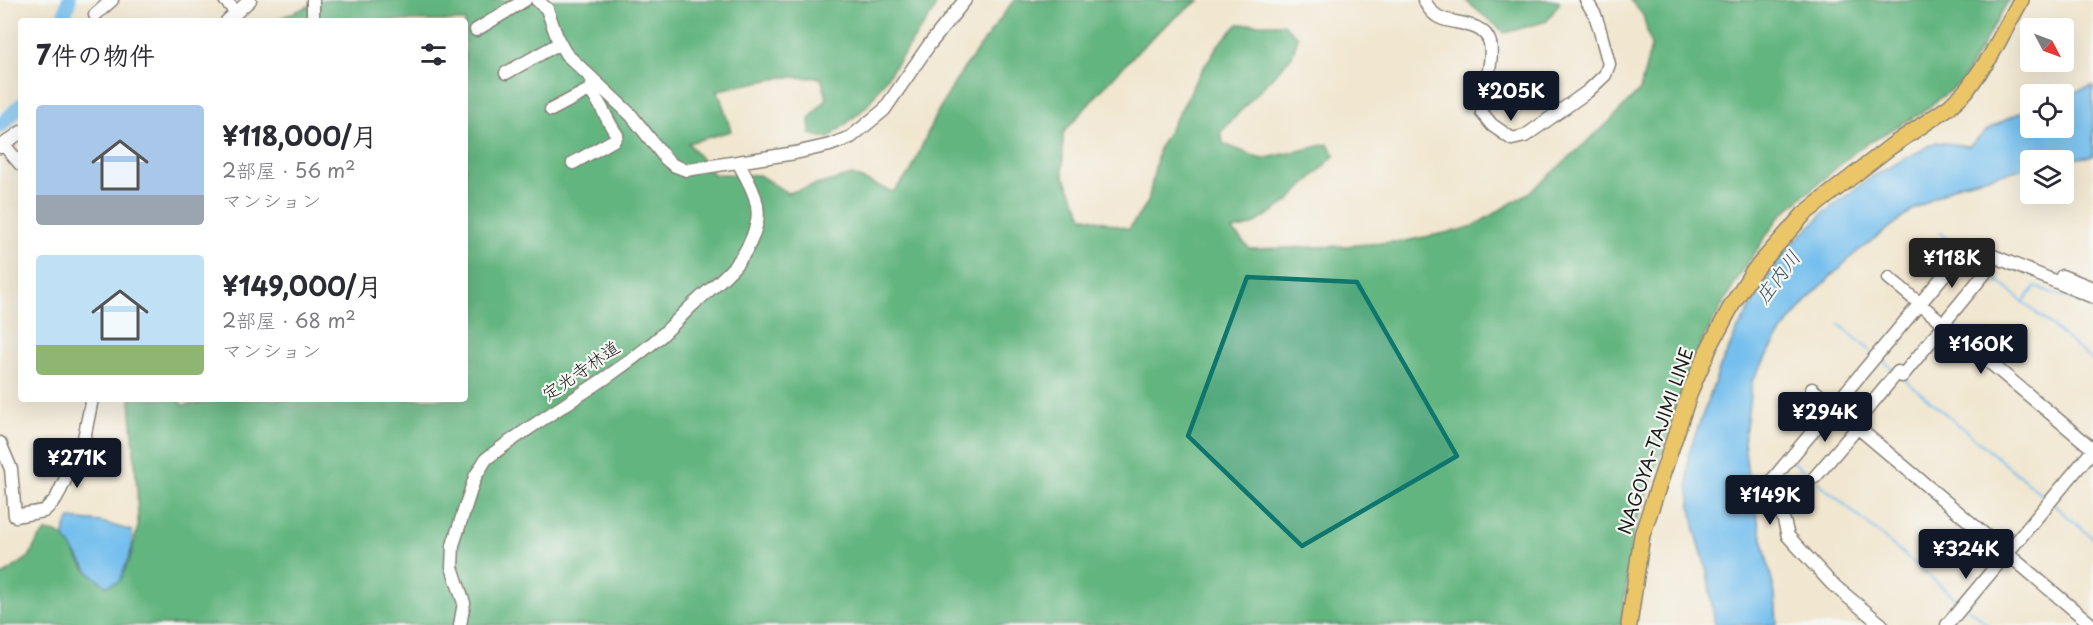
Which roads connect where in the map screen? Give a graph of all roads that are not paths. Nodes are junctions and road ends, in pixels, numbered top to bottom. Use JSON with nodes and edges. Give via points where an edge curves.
{"nodes":[{"id":1,"x":99,"y":0,"type":"edge"},
{"id":2,"x":112,"y":0,"type":"edge"},
{"id":3,"x":225,"y":0,"type":"edge"},
{"id":4,"x":250,"y":0,"type":"edge"},
{"id":5,"x":314,"y":0,"type":"edge"},
{"id":6,"x":525,"y":0,"type":"edge"},
{"id":7,"x":537,"y":0,"type":"edge"},
{"id":8,"x":965,"y":0,"type":"edge"},
{"id":9,"x":1424,"y":0,"type":"edge"},
{"id":10,"x":1586,"y":0,"type":"edge"},
{"id":11,"x":2021,"y":0,"type":"edge"},
{"id":12,"x":232,"y":17,"type":"edge"},
{"id":13,"x":93,"y":18,"type":"edge"},
{"id":14,"x":313,"y":18,"type":"edge"},
{"id":15,"x":476,"y":30,"type":"dead end"},
{"id":16,"x":560,"y":43,"type":"junction"},
{"id":17,"x":506,"y":73,"type":"dead end"},
{"id":18,"x":592,"y":86,"type":"junction"},
{"id":19,"x":551,"y":110,"type":"dead end"},
{"id":20,"x":18,"y":134,"type":"edge"},
{"id":21,"x":2,"y":146,"type":"edge"},
{"id":22,"x":18,"y":162,"type":"edge"},
{"id":23,"x":738,"y":162,"type":"junction"},
{"id":24,"x":573,"y":163,"type":"dead end"},
{"id":25,"x":1985,"y":273,"type":"dead end"},
{"id":26,"x":2033,"y":273,"type":"junction"},
{"id":27,"x":1889,"y":278,"type":"dead end"},
{"id":28,"x":2093,"y":288,"type":"edge"},
{"id":29,"x":2093,"y":297,"type":"edge"},
{"id":30,"x":1920,"y":305,"type":"junction"},
{"id":31,"x":1943,"y":325,"type":"junction"},
{"id":32,"x":1812,"y":389,"type":"dead end"},
{"id":33,"x":91,"y":402,"type":"edge"},
{"id":34,"x":1833,"y":407,"type":"junction"},
{"id":35,"x":1856,"y":426,"type":"junction"},
{"id":36,"x":0,"y":443,"type":"edge"},
{"id":37,"x":2093,"y":450,"type":"edge"},
{"id":38,"x":1815,"y":477,"type":"dead end"},
{"id":39,"x":2007,"y":554,"type":"junction"},
{"id":40,"x":460,"y":625,"type":"edge"},
{"id":41,"x":1629,"y":625,"type":"edge"},
{"id":42,"x":1882,"y":625,"type":"edge"},
{"id":43,"x":1947,"y":625,"type":"edge"},
{"id":44,"x":2092,"y":625,"type":"edge"}],
"edges":[{"from":1,"to":13,"type":"street"},
{"from":2,"to":13,"type":"street"},
{"from":3,"to":12,"type":"street"},
{"from":4,"to":12,"type":"street"},
{"from":5,"to":14,"type":"street"},
{"from":6,"to":15,"type":"street"},
{"from":7,"to":16,"type":"street","via":[[547,9]]},
{"from":8,"to":23,"type":"street","via":[[889,105],[851,137],[795,153]]},
{"from":9,"to":10,"type":"street","via":[[1440,19],[1480,30],[1490,42],[1482,112],[1512,139],[1525,136],[1605,75],[1609,64],[1595,15]]},
{"from":11,"to":41,"type":"main road","name":"NAGOYA-TAJIMI LINE","via":[[1966,91],[1950,107],[1890,147],[1804,214],[1752,273],[1733,303],[1691,388],[1642,535]]},
{"from":16,"to":17,"type":"street"},
{"from":16,"to":18,"type":"street"},
{"from":18,"to":19,"type":"street"},
{"from":18,"to":23,"type":"street","via":[[631,115],[673,165],[686,170]]},
{"from":18,"to":24,"type":"street","via":[[617,135]]},
{"from":20,"to":21,"type":"street"},
{"from":21,"to":22,"type":"street"},
{"from":23,"to":40,"type":"street","name":"定光寺林道","via":[[753,189],[757,225],[727,276],[654,342],[486,459],[475,477],[453,545],[452,567],[464,603]]},
{"from":25,"to":31,"type":"street"},
{"from":26,"to":28,"type":"street","via":[[2042,269]]},
{"from":26,"to":29,"type":"street"},
{"from":26,"to":30,"type":"street","via":[[1974,248],[1964,251]]},
{"from":27,"to":30,"type":"street"},
{"from":30,"to":31,"type":"street"},
{"from":30,"to":34,"type":"street"},
{"from":31,"to":35,"type":"street","via":[[1902,376],[1898,372]]},
{"from":31,"to":37,"type":"street"},
{"from":32,"to":34,"type":"street"},
{"from":33,"to":36,"type":"street","via":[[81,458],[44,511],[15,516],[11,469]]},
{"from":34,"to":35,"type":"street"},
{"from":34,"to":42,"type":"street","via":[[1773,479],[1788,536],[1831,583]]},
{"from":35,"to":38,"type":"street"},
{"from":35,"to":39,"type":"street"},
{"from":37,"to":39,"type":"street"},
{"from":39,"to":43,"type":"street"},
{"from":39,"to":44,"type":"street"}]}
